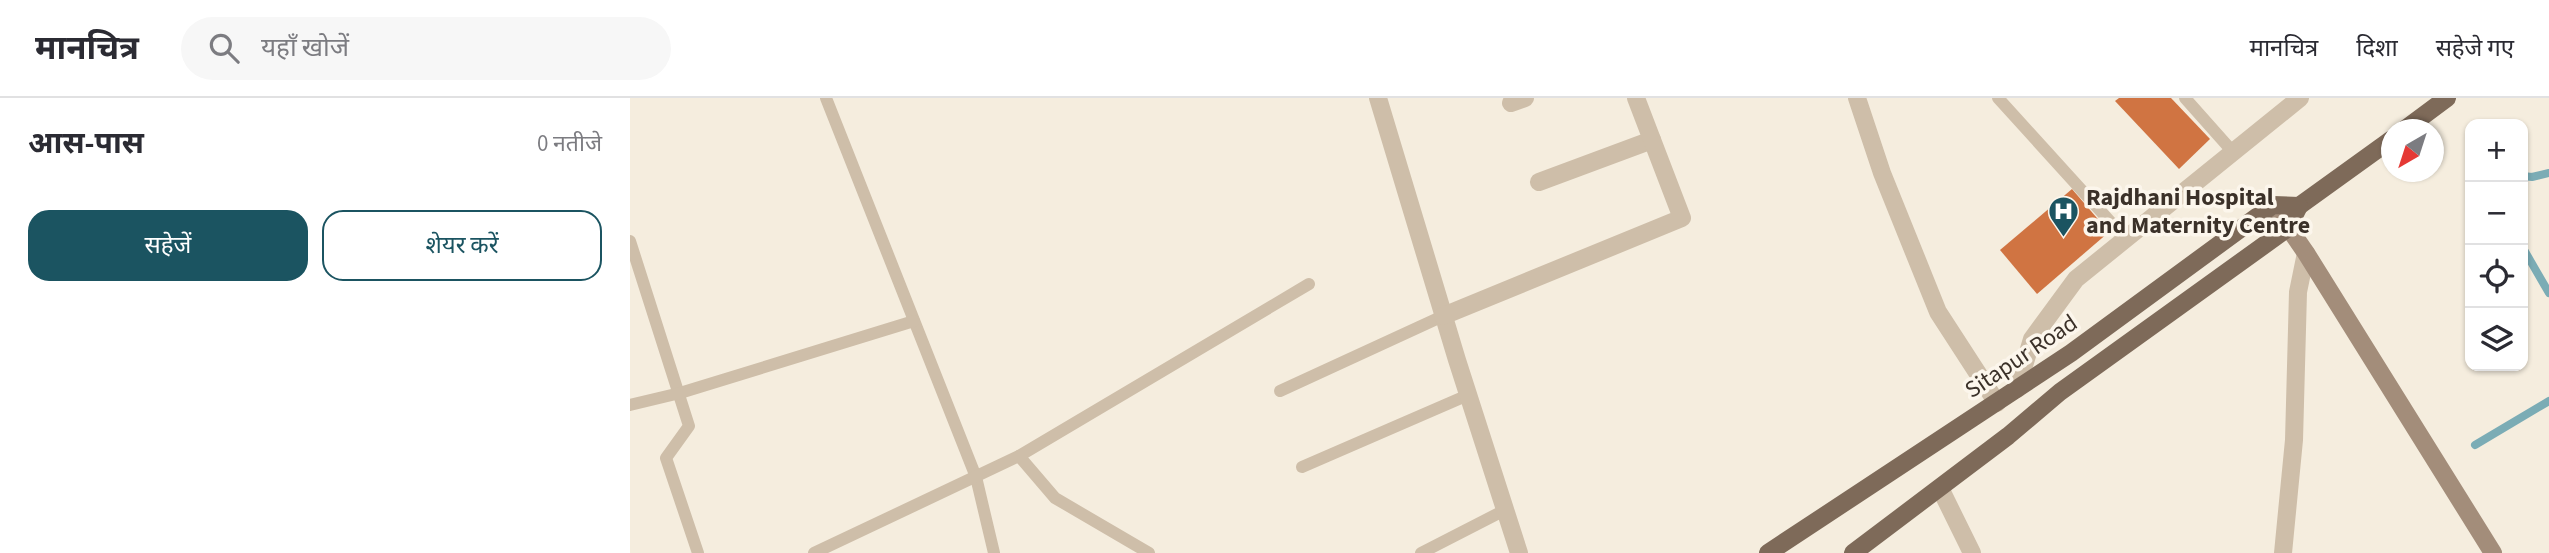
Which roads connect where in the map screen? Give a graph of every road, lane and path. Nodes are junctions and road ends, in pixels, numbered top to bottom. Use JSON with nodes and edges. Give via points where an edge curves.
{"nodes":[{"id":1,"x":826,"y":98,"type":"edge"},
{"id":2,"x":1378,"y":98,"type":"edge"},
{"id":3,"x":1636,"y":98,"type":"edge"},
{"id":4,"x":1857,"y":98,"type":"edge"},
{"id":5,"x":1998,"y":98,"type":"edge"},
{"id":6,"x":2185,"y":98,"type":"edge"},
{"id":7,"x":2300,"y":98,"type":"edge"},
{"id":8,"x":2447,"y":98,"type":"edge"},
{"id":9,"x":2419,"y":119,"type":"edge"},
{"id":10,"x":1651,"y":139,"type":"junction"},
{"id":11,"x":2381,"y":147,"type":"edge"},
{"id":12,"x":2233,"y":152,"type":"junction"},
{"id":13,"x":1539,"y":182,"type":"dead end"},
{"id":14,"x":2273,"y":205,"type":"junction"},
{"id":15,"x":2299,"y":206,"type":"junction"},
{"id":16,"x":2288,"y":228,"type":"junction"},
{"id":17,"x":2126,"y":239,"type":"junction"},
{"id":18,"x":630,"y":241,"type":"edge"},
{"id":19,"x":2306,"y":253,"type":"junction"},
{"id":20,"x":1309,"y":284,"type":"dead end"},
{"id":21,"x":1443,"y":316,"type":"junction"},
{"id":22,"x":914,"y":321,"type":"junction"},
{"id":23,"x":2017,"y":389,"type":"junction"},
{"id":24,"x":1280,"y":391,"type":"dead end"},
{"id":25,"x":680,"y":393,"type":"junction"},
{"id":26,"x":1468,"y":395,"type":"junction"},
{"id":27,"x":1997,"y":403,"type":"junction"},
{"id":28,"x":630,"y":405,"type":"edge"},
{"id":29,"x":1019,"y":456,"type":"junction"},
{"id":30,"x":1302,"y":467,"type":"dead end"},
{"id":31,"x":976,"y":477,"type":"junction"},
{"id":32,"x":1940,"y":488,"type":"junction"},
{"id":33,"x":1505,"y":510,"type":"junction"},
{"id":34,"x":698,"y":553,"type":"edge"},
{"id":35,"x":814,"y":553,"type":"edge"},
{"id":36,"x":994,"y":553,"type":"edge"},
{"id":37,"x":1149,"y":553,"type":"edge"},
{"id":38,"x":1421,"y":553,"type":"edge"},
{"id":39,"x":1519,"y":553,"type":"edge"},
{"id":40,"x":1768,"y":553,"type":"edge"},
{"id":41,"x":1853,"y":553,"type":"edge"},
{"id":42,"x":1972,"y":553,"type":"edge"},
{"id":43,"x":2283,"y":553,"type":"edge"},
{"id":44,"x":2493,"y":553,"type":"edge"}],
"edges":[{"from":1,"to":22,"type":"lane"},
{"from":2,"to":21,"type":"street"},
{"from":3,"to":10,"type":"street"},
{"from":4,"to":27,"type":"street","via":[[1938,312]]},
{"from":5,"to":17,"type":"lane"},
{"from":6,"to":12,"type":"lane"},
{"from":7,"to":12,"type":"street"},
{"from":8,"to":9,"type":"main road"},
{"from":10,"to":13,"type":"street"},
{"from":10,"to":21,"type":"street","via":[[1682,218]]},
{"from":11,"to":15,"type":"main road","name":"Sitapur Road"},
{"from":12,"to":17,"type":"street"},
{"from":14,"to":15,"type":"main road"},
{"from":14,"to":16,"type":"main road"},
{"from":14,"to":23,"type":"main road","name":"Sitapur Road"},
{"from":15,"to":16,"type":"main road","name":"Sitapur Road"},
{"from":16,"to":19,"type":"main road"},
{"from":16,"to":32,"type":"main road","name":"Sitapur Road","via":[[2060,392]]},
{"from":17,"to":23,"type":"street","via":[[2076,279],[2032,339]]},
{"from":18,"to":25,"type":"lane"},
{"from":19,"to":43,"type":"street","via":[[2298,292],[2294,440]]},
{"from":19,"to":44,"type":"main road"},
{"from":20,"to":29,"type":"lane"},
{"from":21,"to":24,"type":"lane"},
{"from":21,"to":26,"type":"street"},
{"from":22,"to":25,"type":"lane"},
{"from":22,"to":31,"type":"lane"},
{"from":23,"to":27,"type":"main road","name":"Sitapur Road"},
{"from":25,"to":28,"type":"lane"},
{"from":25,"to":34,"type":"lane","via":[[689,426],[666,458]]},
{"from":26,"to":30,"type":"lane"},
{"from":26,"to":33,"type":"street"},
{"from":27,"to":40,"type":"main road","name":"Sitapur Road"},
{"from":29,"to":31,"type":"lane"},
{"from":29,"to":37,"type":"lane","via":[[1055,498]]},
{"from":31,"to":35,"type":"lane"},
{"from":31,"to":36,"type":"lane"},
{"from":32,"to":41,"type":"main road","name":"Sitapur Road"},
{"from":32,"to":42,"type":"street"},
{"from":33,"to":38,"type":"lane"},
{"from":33,"to":39,"type":"street"}]}
